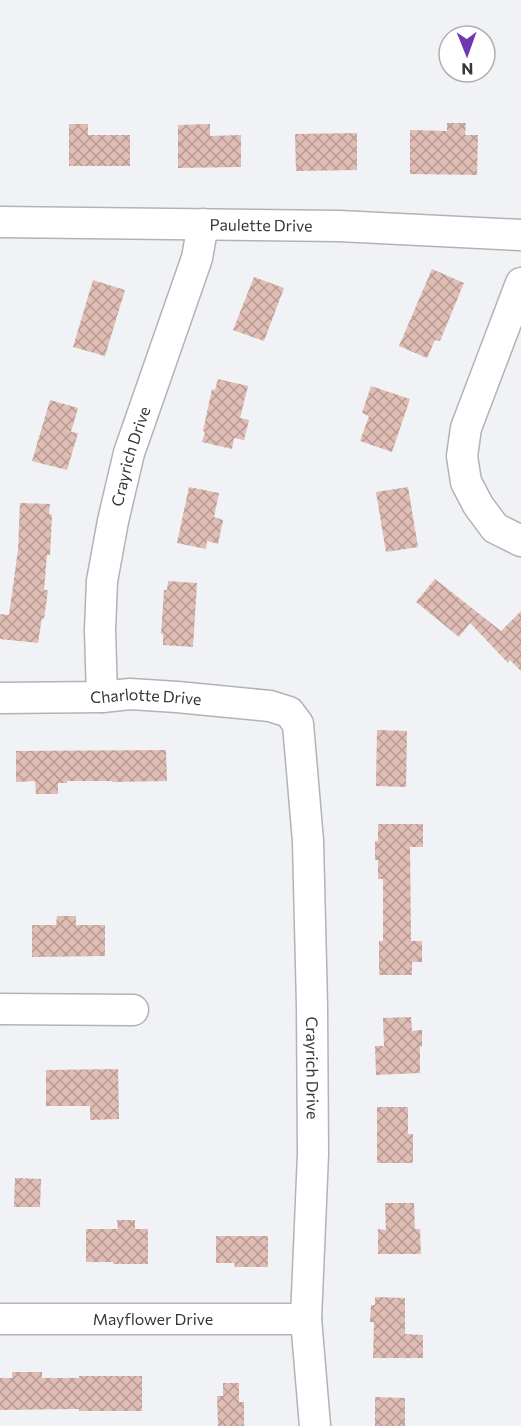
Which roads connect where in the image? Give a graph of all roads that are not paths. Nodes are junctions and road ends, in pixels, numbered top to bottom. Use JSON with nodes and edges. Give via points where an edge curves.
{"nodes":[{"id":1,"x":0,"y":222,"type":"edge"},
{"id":2,"x":203,"y":224,"type":"junction"},
{"id":3,"x":521,"y":235,"type":"edge"},
{"id":4,"x":521,"y":283,"type":"edge"},
{"id":5,"x":521,"y":541,"type":"edge"},
{"id":6,"x":102,"y":697,"type":"junction"},
{"id":7,"x":0,"y":698,"type":"edge"},
{"id":8,"x":289,"y":712,"type":"joint"},
{"id":9,"x":0,"y":1009,"type":"edge"},
{"id":10,"x":133,"y":1010,"type":"dead end"},
{"id":11,"x":0,"y":1319,"type":"edge"},
{"id":12,"x":306,"y":1319,"type":"junction"},
{"id":13,"x":315,"y":1426,"type":"edge"}],
"edges":[{"from":1,"to":2,"type":"street","name":"Paulette Drive"},
{"from":2,"to":3,"type":"street","name":"Paulette Drive"},
{"from":2,"to":6,"type":"street","name":"Crayrich Drive","via":[[197,258],[129,453],[113,521],[102,591]]},
{"from":4,"to":5,"type":"street","via":[[466,428],[462,456],[466,482],[478,505],[495,528]]},
{"from":6,"to":7,"type":"street","name":"Charlotte Drive"},
{"from":6,"to":8,"type":"street","name":"Charlotte Drive","via":[[177,697],[270,706]]},
{"from":8,"to":12,"type":"street","name":"Crayrich Drive","via":[[298,724],[308,841],[313,1154]]},
{"from":9,"to":10,"type":"street"},
{"from":11,"to":12,"type":"street","name":"Mayflower Drive"},
{"from":12,"to":13,"type":"street","name":"Crayrich Drive"}]}
